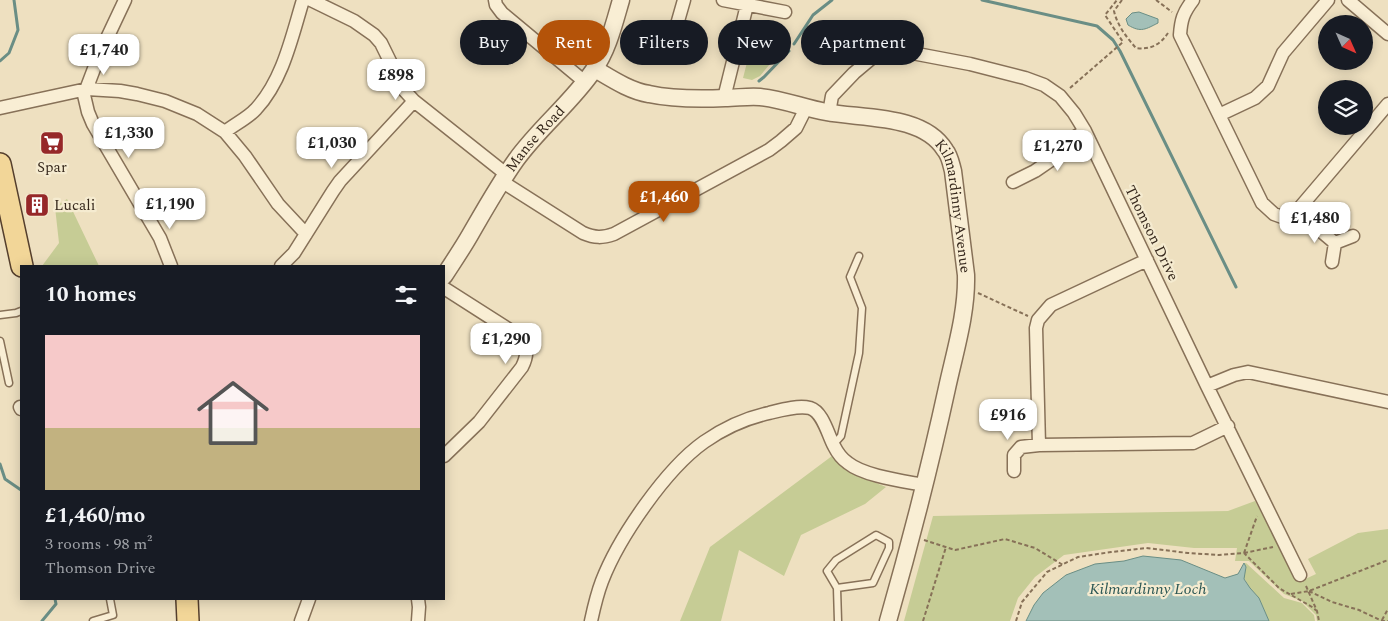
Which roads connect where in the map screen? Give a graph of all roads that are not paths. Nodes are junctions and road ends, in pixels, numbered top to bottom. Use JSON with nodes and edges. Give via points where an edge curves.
{"nodes":[{"id":1,"x":125,"y":0,"type":"edge"},
{"id":2,"x":303,"y":0,"type":"edge"},
{"id":3,"x":311,"y":0,"type":"edge"},
{"id":4,"x":495,"y":0,"type":"edge"},
{"id":5,"x":621,"y":0,"type":"edge"},
{"id":6,"x":684,"y":0,"type":"edge"},
{"id":7,"x":723,"y":0,"type":"edge"},
{"id":8,"x":1193,"y":0,"type":"edge"},
{"id":9,"x":1328,"y":0,"type":"edge"},
{"id":10,"x":1348,"y":0,"type":"edge"},
{"id":11,"x":747,"y":5,"type":"junction"},
{"id":12,"x":786,"y":12,"type":"dead end"},
{"id":13,"x":678,"y":20,"type":"edge"},
{"id":14,"x":1388,"y":34,"type":"edge"},
{"id":15,"x":590,"y":76,"type":"junction"},
{"id":16,"x":87,"y":89,"type":"junction"},
{"id":17,"x":724,"y":98,"type":"junction"},
{"id":18,"x":414,"y":101,"type":"junction"},
{"id":19,"x":0,"y":108,"type":"edge"},
{"id":20,"x":806,"y":108,"type":"junction"},
{"id":21,"x":1386,"y":111,"type":"edge"},
{"id":22,"x":829,"y":112,"type":"junction"},
{"id":23,"x":1219,"y":116,"type":"junction"},
{"id":24,"x":1085,"y":131,"type":"junction"},
{"id":25,"x":225,"y":132,"type":"junction"},
{"id":26,"x":0,"y":164,"type":"edge"},
{"id":27,"x":504,"y":178,"type":"junction"},
{"id":28,"x":1013,"y":182,"type":"dead end"},
{"id":29,"x":1297,"y":211,"type":"junction"},
{"id":30,"x":306,"y":234,"type":"junction"},
{"id":31,"x":1353,"y":236,"type":"dead end"},
{"id":32,"x":1335,"y":243,"type":"junction"},
{"id":33,"x":859,"y":256,"type":"dead end"},
{"id":34,"x":1147,"y":260,"type":"junction"},
{"id":35,"x":1332,"y":262,"type":"dead end"},
{"id":36,"x":22,"y":265,"type":"edge"},
{"id":37,"x":171,"y":265,"type":"edge"},
{"id":38,"x":282,"y":265,"type":"edge"},
{"id":39,"x":445,"y":274,"type":"edge"},
{"id":40,"x":445,"y":289,"type":"edge"},
{"id":41,"x":20,"y":311,"type":"edge"},
{"id":42,"x":0,"y":315,"type":"edge"},
{"id":43,"x":0,"y":341,"type":"edge"},
{"id":44,"x":9,"y":383,"type":"dead end"},
{"id":45,"x":1207,"y":386,"type":"junction"},
{"id":46,"x":1388,"y":402,"type":"edge"},
{"id":47,"x":1228,"y":426,"type":"junction"},
{"id":48,"x":833,"y":445,"type":"junction"},
{"id":49,"x":1039,"y":445,"type":"junction"},
{"id":50,"x":445,"y":455,"type":"edge"},
{"id":51,"x":1014,"y":470,"type":"dead end"},
{"id":52,"x":924,"y":485,"type":"junction"},
{"id":53,"x":1300,"y":575,"type":"road end"},
{"id":54,"x":837,"y":588,"type":"junction"},
{"id":55,"x":110,"y":600,"type":"edge"},
{"id":56,"x":187,"y":600,"type":"edge"},
{"id":57,"x":309,"y":600,"type":"edge"},
{"id":58,"x":418,"y":600,"type":"edge"},
{"id":59,"x":93,"y":621,"type":"edge"},
{"id":60,"x":188,"y":621,"type":"edge"},
{"id":61,"x":300,"y":621,"type":"edge"},
{"id":62,"x":418,"y":621,"type":"edge"},
{"id":63,"x":591,"y":621,"type":"edge"},
{"id":64,"x":838,"y":621,"type":"edge"},
{"id":65,"x":888,"y":621,"type":"edge"}],
"edges":[{"from":1,"to":16,"type":"street"},
{"from":2,"to":25,"type":"street","via":[[284,63],[265,98],[255,110]]},
{"from":3,"to":18,"type":"street","via":[[354,21],[374,35],[404,90]]},
{"from":4,"to":15,"type":"street","via":[[502,13]]},
{"from":5,"to":15,"type":"street","name":"Manse Road","via":[[607,44]]},
{"from":6,"to":13,"type":"street"},
{"from":7,"to":11,"type":"street"},
{"from":8,"to":23,"type":"street","via":[[1181,20],[1180,36]]},
{"from":9,"to":23,"type":"street","via":[[1283,52],[1268,86],[1255,98]]},
{"from":10,"to":14,"type":"street"},
{"from":11,"to":12,"type":"street"},
{"from":11,"to":17,"type":"street"},
{"from":15,"to":17,"type":"street","name":"Kilmardinny Avenue","via":[[611,79],[649,94]]},
{"from":15,"to":27,"type":"street","name":"Manse Road","via":[[529,144]]},
{"from":16,"to":19,"type":"street"},
{"from":16,"to":25,"type":"street","via":[[129,92],[165,101],[197,114]]},
{"from":16,"to":37,"type":"street","via":[[84,95],[93,124],[160,238]]},
{"from":17,"to":20,"type":"street","name":"Kilmardinny Avenue","via":[[762,97]]},
{"from":18,"to":27,"type":"street"},
{"from":18,"to":30,"type":"street","via":[[332,191]]},
{"from":20,"to":22,"type":"street","name":"Kilmardinny Avenue"},
{"from":20,"to":27,"type":"street","via":[[796,128],[769,150],[604,238],[583,233]]},
{"from":21,"to":29,"type":"street"},
{"from":22,"to":24,"type":"street","name":"Thomson Drive","via":[[832,96],[854,73],[873,57],[891,51],[970,64],[1044,85],[1060,96]]},
{"from":22,"to":52,"type":"street","name":"Kilmardinny Avenue","via":[[902,122],[920,128],[938,141],[950,158],[967,288]]},
{"from":23,"to":29,"type":"street","via":[[1262,203],[1274,214],[1285,218]]},
{"from":24,"to":28,"type":"street","via":[[1067,142],[1051,160]]},
{"from":24,"to":34,"type":"street","name":"Thomson Drive"},
{"from":25,"to":30,"type":"street","via":[[278,204]]},
{"from":26,"to":36,"type":"main road"},
{"from":27,"to":39,"type":"street","name":"Manse Road"},
{"from":29,"to":32,"type":"street"},
{"from":30,"to":38,"type":"street"},
{"from":31,"to":32,"type":"street"},
{"from":32,"to":35,"type":"street"},
{"from":33,"to":48,"type":"lane","via":[[850,277],[862,308],[859,352],[841,436]]},
{"from":34,"to":45,"type":"street","name":"Thomson Drive"},
{"from":34,"to":49,"type":"street","via":[[1051,305],[1038,320]]},
{"from":40,"to":50,"type":"street","via":[[518,336],[527,349],[522,367],[468,435]]},
{"from":41,"to":42,"type":"lane"},
{"from":43,"to":44,"type":"lane"},
{"from":45,"to":46,"type":"street","via":[[1248,372]]},
{"from":45,"to":47,"type":"street","name":"Thomson Drive"},
{"from":47,"to":49,"type":"street","via":[[1193,443]]},
{"from":47,"to":53,"type":"street","name":"Thomson Drive"},
{"from":48,"to":52,"type":"street","via":[[852,467]]},
{"from":48,"to":63,"type":"street","via":[[826,427],[813,409],[808,408],[789,408],[753,416],[703,442],[666,479],[623,538],[595,599]]},
{"from":49,"to":51,"type":"street","via":[[1021,447],[1014,455]]},
{"from":52,"to":65,"type":"street","name":"Kilmardinny Avenue"},
{"from":54,"to":54,"type":"lane","via":[[827,571],[836,560],[876,535],[889,542],[873,583]]},
{"from":54,"to":64,"type":"lane"},
{"from":55,"to":59,"type":"lane","via":[[113,615]]},
{"from":56,"to":60,"type":"main road"},
{"from":57,"to":61,"type":"street"},
{"from":58,"to":62,"type":"street"}]}
